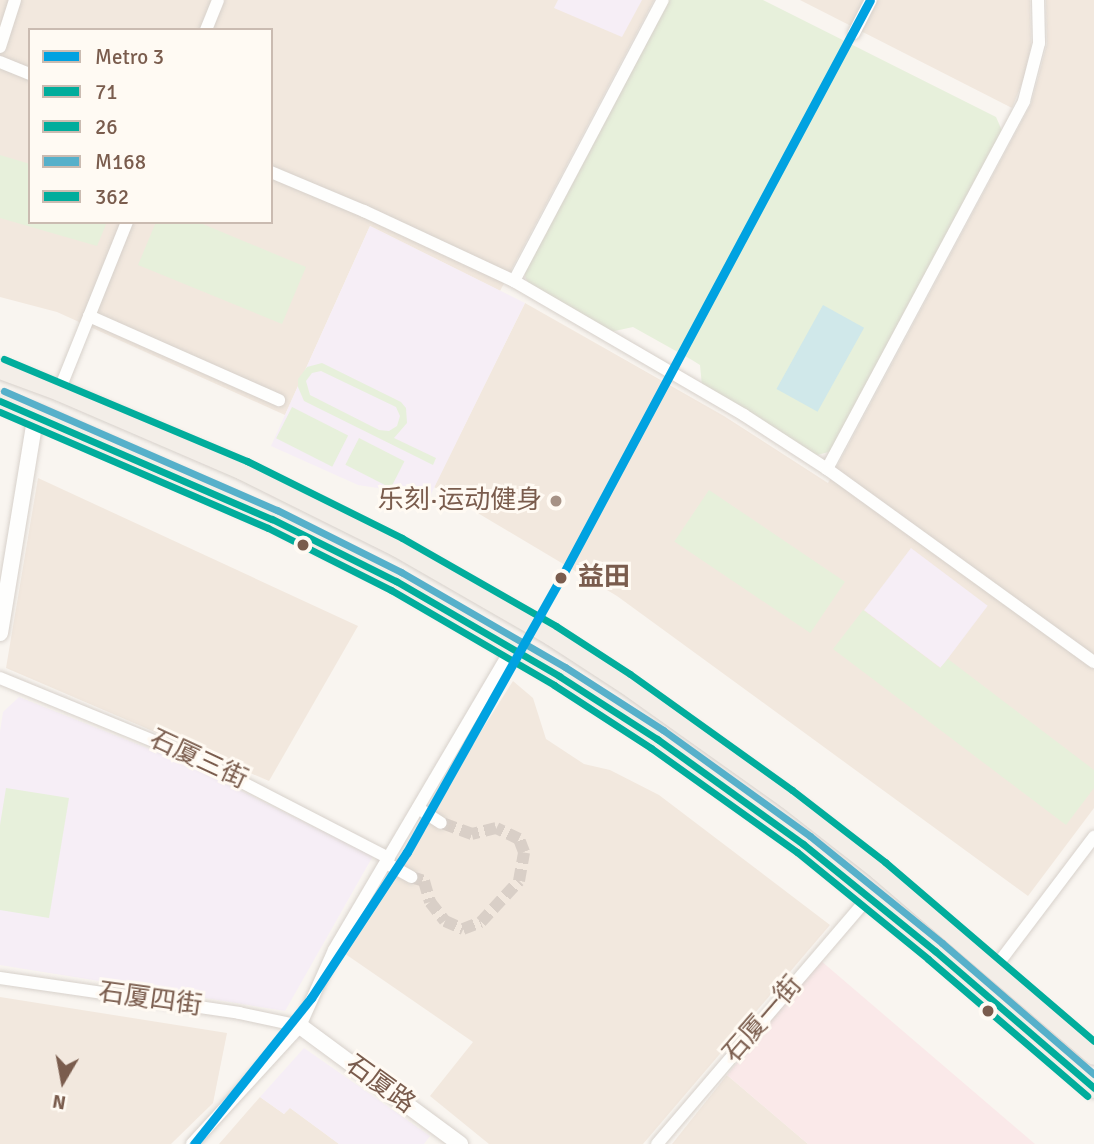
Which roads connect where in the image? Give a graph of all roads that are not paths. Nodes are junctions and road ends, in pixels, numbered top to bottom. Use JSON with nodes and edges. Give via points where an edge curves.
{"nodes":[{"id":1,"x":15,"y":0,"type":"edge"},
{"id":2,"x":218,"y":0,"type":"edge"},
{"id":3,"x":663,"y":0,"type":"edge"},
{"id":4,"x":871,"y":0,"type":"edge"},
{"id":5,"x":1038,"y":0,"type":"edge"},
{"id":6,"x":207,"y":28,"type":"edge"},
{"id":7,"x":854,"y":33,"type":"dead end"},
{"id":8,"x":0,"y":47,"type":"edge"},
{"id":9,"x":0,"y":62,"type":"edge"},
{"id":10,"x":28,"y":73,"type":"edge"},
{"id":11,"x":273,"y":173,"type":"edge"},
{"id":12,"x":126,"y":224,"type":"edge"},
{"id":13,"x":514,"y":281,"type":"junction"},
{"id":14,"x":89,"y":316,"type":"junction"},
{"id":15,"x":0,"y":369,"type":"edge"},
{"id":16,"x":58,"y":391,"type":"junction"},
{"id":17,"x":279,"y":400,"type":"dead end"},
{"id":18,"x":0,"y":401,"type":"edge"},
{"id":19,"x":36,"y":414,"type":"junction"},
{"id":20,"x":827,"y":469,"type":"junction"},
{"id":21,"x":0,"y":633,"type":"edge"},
{"id":22,"x":512,"y":648,"type":"junction"},
{"id":23,"x":1094,"y":662,"type":"edge"},
{"id":24,"x":0,"y":677,"type":"edge"},
{"id":25,"x":418,"y":808,"type":"junction"},
{"id":26,"x":441,"y":823,"type":"tunnel mouth"},
{"id":27,"x":1094,"y":837,"type":"edge"},
{"id":28,"x":387,"y":860,"type":"junction"},
{"id":29,"x":411,"y":877,"type":"tunnel mouth"},
{"id":30,"x":869,"y":897,"type":"junction"},
{"id":31,"x":994,"y":969,"type":"junction"},
{"id":32,"x":0,"y":978,"type":"edge"},
{"id":33,"x":300,"y":1026,"type":"junction"},
{"id":34,"x":1094,"y":1055,"type":"edge"},
{"id":35,"x":1094,"y":1088,"type":"edge"},
{"id":36,"x":192,"y":1144,"type":"edge"},
{"id":37,"x":460,"y":1144,"type":"edge"},
{"id":38,"x":657,"y":1144,"type":"edge"}],
"edges":[{"from":1,"to":8,"type":"street"},
{"from":2,"to":6,"type":"street"},
{"from":3,"to":13,"type":"street"},
{"from":4,"to":7,"type":"street"},
{"from":5,"to":20,"type":"street","via":[[1039,43],[1024,101]]},
{"from":9,"to":10,"type":"street"},
{"from":11,"to":13,"type":"street"},
{"from":12,"to":14,"type":"street"},
{"from":13,"to":20,"type":"street","via":[[744,415]]},
{"from":14,"to":16,"type":"street"},
{"from":14,"to":17,"type":"street"},
{"from":15,"to":16,"type":"main road"},
{"from":16,"to":31,"type":"main road","via":[[175,439],[304,500],[397,547],[550,635],[786,798]]},
{"from":18,"to":19,"type":"main road"},
{"from":19,"to":21,"type":"street"},
{"from":19,"to":22,"type":"main road","via":[[284,525],[396,581]]},
{"from":20,"to":23,"type":"street"},
{"from":22,"to":25,"type":"street"},
{"from":22,"to":30,"type":"main road","via":[[705,772]]},
{"from":24,"to":28,"type":"street","name":"石厦三街","via":[[195,758]]},
{"from":25,"to":26,"type":"street"},
{"from":25,"to":28,"type":"street"},
{"from":27,"to":31,"type":"street"},
{"from":28,"to":29,"type":"street","name":"石厦三街"},
{"from":28,"to":33,"type":"street","via":[[334,950]]},
{"from":30,"to":35,"type":"main road"},
{"from":30,"to":38,"type":"street","name":"石厦一街"},
{"from":31,"to":34,"type":"main road"},
{"from":32,"to":33,"type":"street","name":"石厦四街"},
{"from":33,"to":36,"type":"street"},
{"from":33,"to":37,"type":"street","name":"石厦路"}]}
